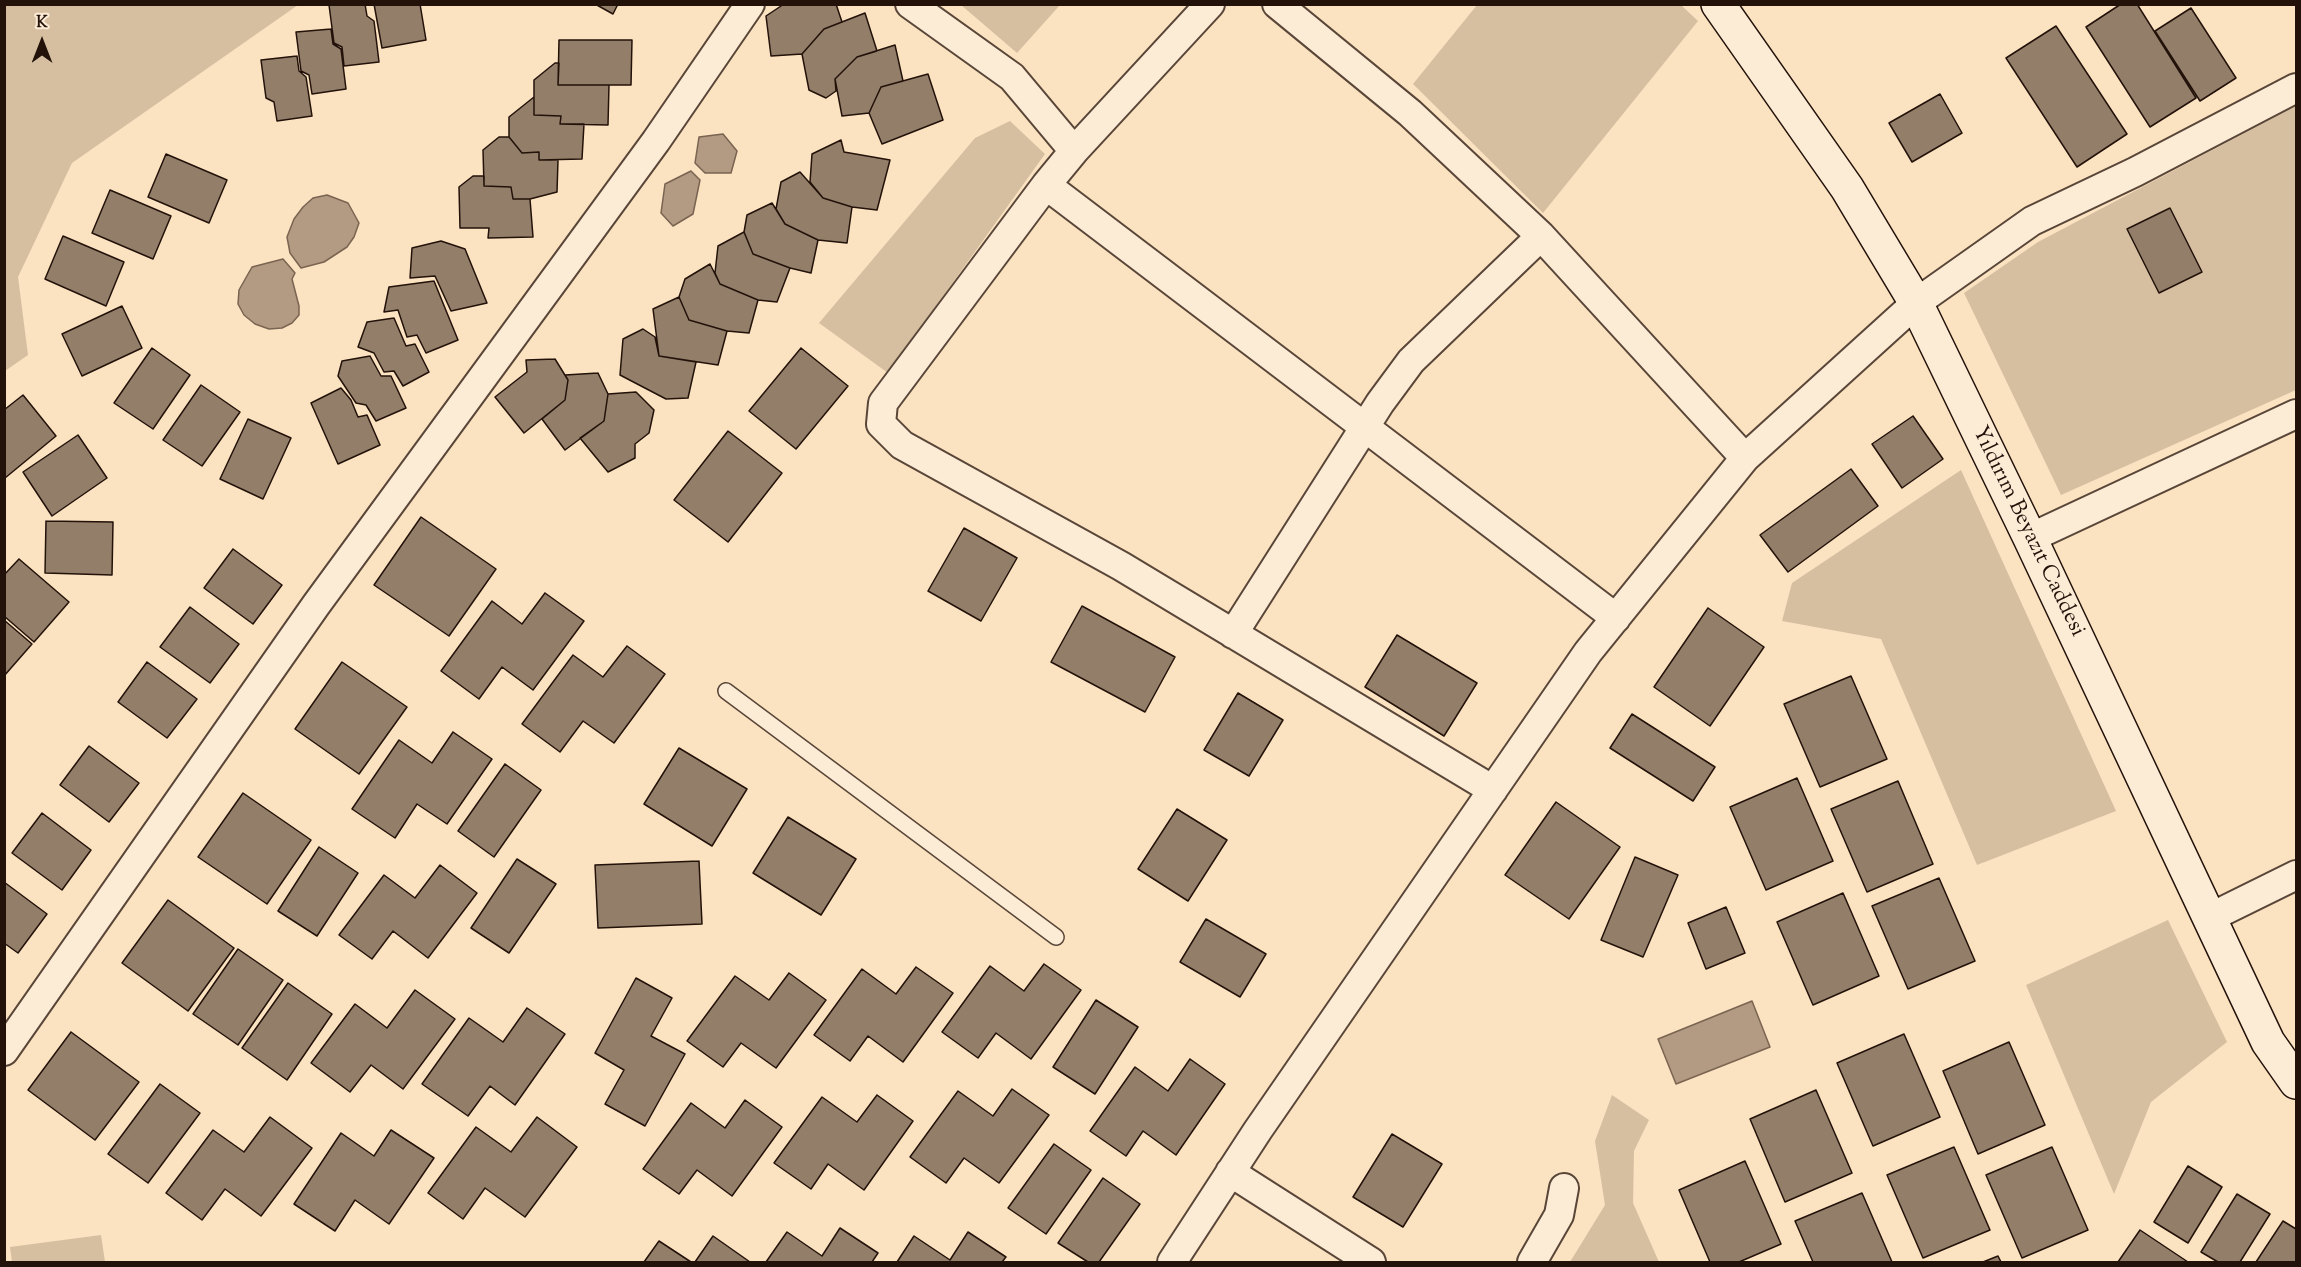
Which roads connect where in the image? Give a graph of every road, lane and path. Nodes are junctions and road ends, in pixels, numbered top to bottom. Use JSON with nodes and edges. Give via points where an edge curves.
{"nodes":[{"id":1,"x":750,"y":4,"type":"edge"},
{"id":2,"x":910,"y":4,"type":"edge"},
{"id":3,"x":1210,"y":4,"type":"edge"},
{"id":4,"x":1277,"y":4,"type":"edge"},
{"id":5,"x":1718,"y":4,"type":"edge"},
{"id":6,"x":2296,"y":88,"type":"edge"},
{"id":7,"x":1074,"y":151,"type":"junction"},
{"id":8,"x":1046,"y":185,"type":"junction"},
{"id":9,"x":1541,"y":236,"type":"junction"},
{"id":10,"x":1916,"y":303,"type":"junction"},
{"id":11,"x":2296,"y":414,"type":"edge"},
{"id":12,"x":1365,"y":427,"type":"junction"},
{"id":13,"x":1745,"y":458,"type":"junction"},
{"id":14,"x":2030,"y":538,"type":"junction"},
{"id":15,"x":1616,"y":618,"type":"junction"},
{"id":16,"x":1233,"y":634,"type":"junction"},
{"id":17,"x":726,"y":691,"type":"dead end"},
{"id":18,"x":1492,"y":790,"type":"junction"},
{"id":19,"x":2296,"y":875,"type":"edge"},
{"id":20,"x":2209,"y":918,"type":"junction"},
{"id":21,"x":1056,"y":937,"type":"dead end"},
{"id":22,"x":4,"y":1051,"type":"edge"},
{"id":23,"x":2296,"y":1082,"type":"edge"},
{"id":24,"x":1230,"y":1172,"type":"junction"},
{"id":25,"x":1564,"y":1188,"type":"dead end"},
{"id":26,"x":1172,"y":1263,"type":"edge"},
{"id":27,"x":1371,"y":1263,"type":"edge"},
{"id":28,"x":1532,"y":1263,"type":"edge"}],
"edges":[{"from":1,"to":22,"type":"street","via":[[656,141],[321,597]]},
{"from":2,"to":7,"type":"street","via":[[1012,77]]},
{"from":3,"to":7,"type":"street"},
{"from":4,"to":9,"type":"street","via":[[1410,113]]},
{"from":5,"to":10,"type":"street","name":"Yıldırım Beyazıt Caddesi","via":[[1847,188]]},
{"from":6,"to":10,"type":"street","via":[[2032,221]]},
{"from":7,"to":8,"type":"street"},
{"from":8,"to":12,"type":"street"},
{"from":8,"to":16,"type":"street","via":[[883,403],[881,424],[902,446],[1120,566]]},
{"from":9,"to":12,"type":"street","via":[[1411,361]]},
{"from":9,"to":13,"type":"street"},
{"from":10,"to":13,"type":"street"},
{"from":10,"to":14,"type":"street","name":"Yıldırım Beyazıt Caddesi"},
{"from":11,"to":14,"type":"street"},
{"from":12,"to":15,"type":"street"},
{"from":12,"to":16,"type":"street"},
{"from":13,"to":15,"type":"street"},
{"from":14,"to":20,"type":"street","name":"Yıldırım Beyazıt Caddesi"},
{"from":15,"to":18,"type":"street"},
{"from":16,"to":18,"type":"street"},
{"from":17,"to":21,"type":"lane"},
{"from":18,"to":24,"type":"street"},
{"from":19,"to":20,"type":"street"},
{"from":20,"to":23,"type":"street","name":"Yıldırım Beyazıt Caddesi","via":[[2268,1042]]},
{"from":24,"to":26,"type":"street"},
{"from":24,"to":27,"type":"street"},
{"from":25,"to":28,"type":"street","via":[[1559,1215]]}]}
